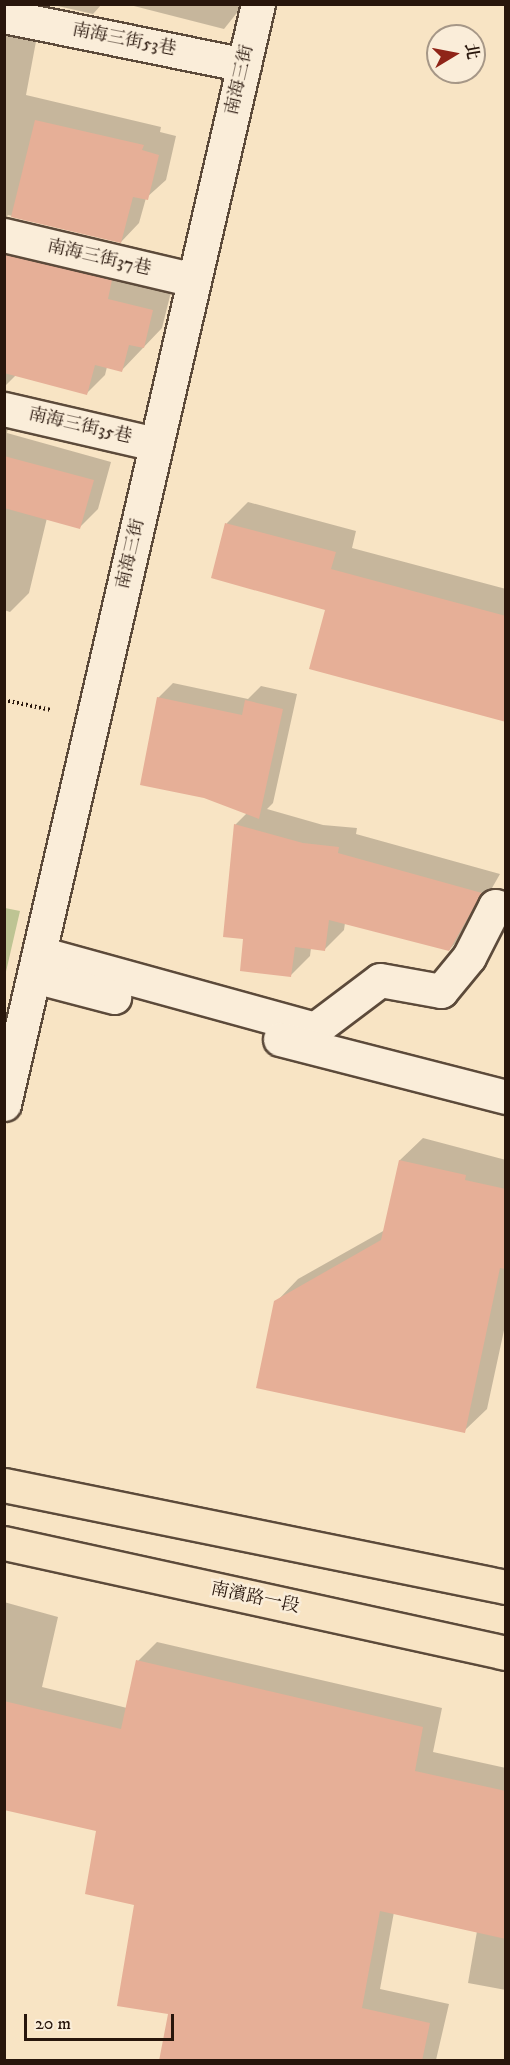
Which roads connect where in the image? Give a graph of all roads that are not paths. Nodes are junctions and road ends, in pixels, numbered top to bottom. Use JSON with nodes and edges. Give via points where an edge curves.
{"nodes":[{"id":1,"x":258,"y":4,"type":"edge"},
{"id":2,"x":4,"y":16,"type":"edge"},
{"id":3,"x":244,"y":65,"type":"junction"},
{"id":4,"x":4,"y":235,"type":"edge"},
{"id":5,"x":194,"y":280,"type":"junction"},
{"id":6,"x":4,"y":409,"type":"edge"},
{"id":7,"x":156,"y":444,"type":"junction"},
{"id":8,"x":506,"y":909,"type":"edge"},
{"id":9,"x":37,"y":964,"type":"junction"},
{"id":10,"x":506,"y":1097,"type":"edge"},
{"id":11,"x":4,"y":1104,"type":"edge"},
{"id":12,"x":4,"y":1485,"type":"edge"},
{"id":13,"x":4,"y":1543,"type":"edge"},
{"id":14,"x":506,"y":1587,"type":"edge"},
{"id":15,"x":506,"y":1653,"type":"edge"}],
"edges":[{"from":1,"to":3,"type":"street","name":"南海三街"},
{"from":2,"to":3,"type":"street","name":"南海三街53巷"},
{"from":3,"to":5,"type":"street","name":"南海三街"},
{"from":4,"to":5,"type":"street","name":"南海三街37巷"},
{"from":5,"to":7,"type":"street","name":"南海三街"},
{"from":6,"to":7,"type":"street","name":"南海三街35巷"},
{"from":7,"to":9,"type":"street","name":"南海三街"},
{"from":8,"to":9,"type":"street","via":[[495,906],[469,957],[441,991],[380,980],[315,1029]]},
{"from":9,"to":10,"type":"street"},
{"from":9,"to":11,"type":"street","name":"南海三街"},
{"from":12,"to":14,"type":"main road"},
{"from":13,"to":15,"type":"main road","name":"南濱路一段"}]}
